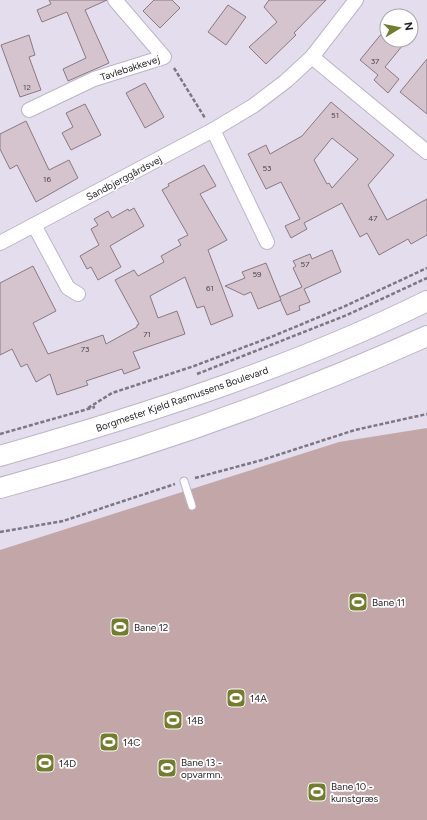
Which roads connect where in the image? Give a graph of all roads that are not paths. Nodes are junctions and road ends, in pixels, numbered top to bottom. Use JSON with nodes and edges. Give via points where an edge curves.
{"nodes":[{"id":1,"x":114,"y":0,"type":"edge"},
{"id":2,"x":356,"y":0,"type":"edge"},
{"id":3,"x":312,"y":57,"type":"junction"},
{"id":4,"x":29,"y":110,"type":"dead end"},
{"id":5,"x":213,"y":130,"type":"junction"},
{"id":6,"x":427,"y":152,"type":"edge"},
{"id":7,"x":34,"y":225,"type":"junction"},
{"id":8,"x":267,"y":242,"type":"dead end"},
{"id":9,"x":0,"y":243,"type":"edge"},
{"id":10,"x":78,"y":294,"type":"dead end"},
{"id":11,"x":427,"y":301,"type":"edge"},
{"id":12,"x":427,"y":336,"type":"edge"},
{"id":13,"x":0,"y":456,"type":"edge"},
{"id":14,"x":184,"y":481,"type":"road end"},
{"id":15,"x":0,"y":488,"type":"edge"},
{"id":16,"x":192,"y":506,"type":"dead end"}],
"edges":[{"from":1,"to":4,"type":"street","name":"Tavlebakkevej","via":[[164,57],[94,79]]},
{"from":2,"to":3,"type":"street","name":"Sandbjerggårdsvej"},
{"from":3,"to":5,"type":"street","name":"Sandbjerggårdsvej","via":[[258,102]]},
{"from":3,"to":6,"type":"street"},
{"from":5,"to":7,"type":"street","name":"Sandbjerggårdsvej"},
{"from":5,"to":8,"type":"street"},
{"from":7,"to":9,"type":"street","name":"Sandbjerggårdsvej"},
{"from":7,"to":10,"type":"street","via":[[68,288]]},
{"from":11,"to":13,"type":"street","name":"Borgmester Kjeld Rasmussens Boulevard","via":[[282,364],[205,393],[98,428]]},
{"from":12,"to":15,"type":"street","via":[[294,393],[215,422],[103,459]]},
{"from":14,"to":16,"type":"lane"}]}
